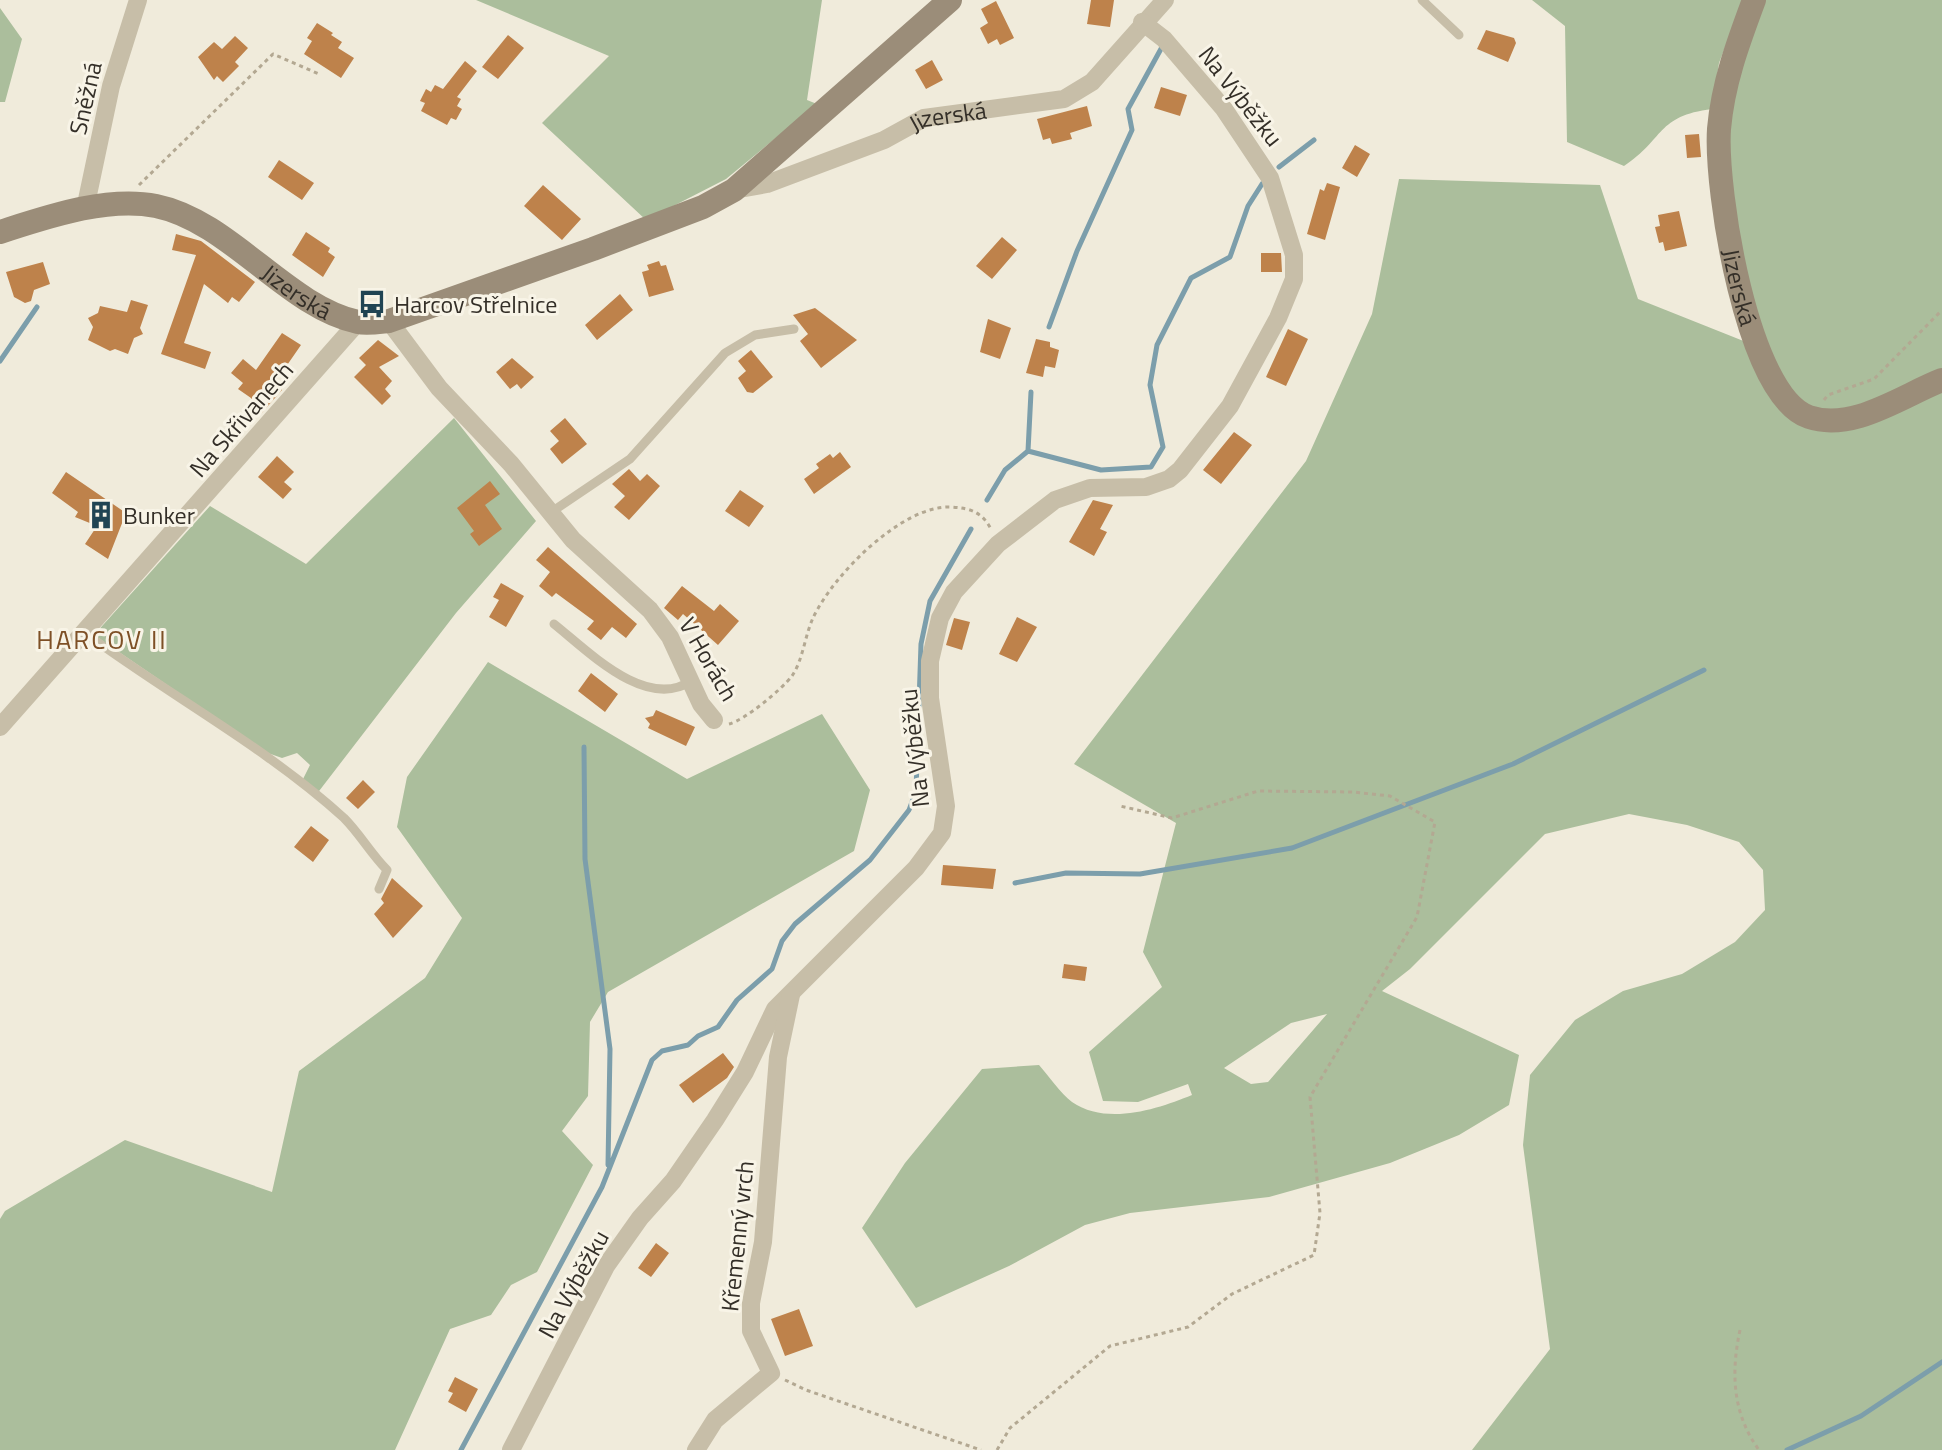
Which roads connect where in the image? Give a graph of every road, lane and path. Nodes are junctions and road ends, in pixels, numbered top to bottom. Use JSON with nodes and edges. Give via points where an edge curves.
{"nodes":[{"id":1,"x":138,"y":0,"type":"edge"},
{"id":2,"x":950,"y":0,"type":"edge"},
{"id":3,"x":1165,"y":0,"type":"edge"},
{"id":4,"x":1422,"y":0,"type":"edge"},
{"id":5,"x":1754,"y":0,"type":"edge"},
{"id":6,"x":1142,"y":22,"type":"junction"},
{"id":7,"x":1459,"y":35,"type":"dead end"},
{"id":8,"x":319,"y":74,"type":"dead end"},
{"id":9,"x":734,"y":190,"type":"junction"},
{"id":10,"x":119,"y":204,"type":"junction"},
{"id":11,"x":85,"y":209,"type":"junction"},
{"id":12,"x":0,"y":232,"type":"edge"},
{"id":13,"x":1942,"y":310,"type":"edge"},
{"id":14,"x":389,"y":321,"type":"junction"},
{"id":15,"x":358,"y":322,"type":"junction"},
{"id":16,"x":794,"y":329,"type":"dead end"},
{"id":17,"x":1942,"y":380,"type":"edge"},
{"id":18,"x":1811,"y":418,"type":"junction"},
{"id":19,"x":550,"y":513,"type":"junction"},
{"id":20,"x":998,"y":544,"type":"junction"},
{"id":21,"x":554,"y":624,"type":"dead end"},
{"id":22,"x":85,"y":633,"type":"junction"},
{"id":23,"x":691,"y":681,"type":"junction"},
{"id":24,"x":714,"y":720,"type":"joint"},
{"id":25,"x":0,"y":727,"type":"edge"},
{"id":26,"x":1120,"y":806,"type":"dead end"},
{"id":27,"x":379,"y":889,"type":"dead end"},
{"id":28,"x":792,"y":992,"type":"junction"},
{"id":29,"x":1740,"y":1330,"type":"dead end"},
{"id":30,"x":771,"y":1373,"type":"junction"},
{"id":31,"x":511,"y":1450,"type":"edge"},
{"id":32,"x":696,"y":1450,"type":"edge"},
{"id":33,"x":981,"y":1450,"type":"edge"},
{"id":34,"x":997,"y":1450,"type":"edge"},
{"id":35,"x":1759,"y":1450,"type":"edge"}],
"edges":[{"from":1,"to":11,"type":"street","name":"Sněžná","via":[[111,86]]},
{"from":2,"to":9,"type":"street","name":"Jizerská"},
{"from":3,"to":6,"type":"street"},
{"from":4,"to":7,"type":"lane"},
{"from":5,"to":18,"type":"street","name":"Jizerská","via":[[1729,65],[1719,131],[1725,214],[1734,268],[1766,371],[1795,411]]},
{"from":6,"to":9,"type":"street","name":"Jizerská","via":[[1092,82],[1064,99],[924,118],[884,140],[767,184]]},
{"from":6,"to":20,"type":"street","name":"Na Výběžku","via":[[1164,39],[1263,161],[1287,226],[1294,279],[1230,406],[1180,470],[1146,487],[1090,488],[1055,500]]},
{"from":8,"to":10,"type":"path","via":[[273,54]]},
{"from":9,"to":14,"type":"street","name":"Jizerská","via":[[593,249]]},
{"from":10,"to":11,"type":"street","name":"Jizerská"},
{"from":10,"to":15,"type":"street","name":"Jizerská","via":[[156,206],[178,214],[303,295]]},
{"from":11,"to":12,"type":"street","name":"Jizerská"},
{"from":13,"to":18,"type":"path","via":[[1874,379],[1828,395]]},
{"from":14,"to":15,"type":"street","name":"Jizerská"},
{"from":14,"to":19,"type":"street","name":"V Horách","via":[[439,388]]},
{"from":15,"to":22,"type":"street","name":"Na Skřivanech"},
{"from":16,"to":19,"type":"lane","via":[[755,335],[725,353],[630,459]]},
{"from":17,"to":18,"type":"street","via":[[1861,413],[1836,420]]},
{"from":19,"to":23,"type":"street","name":"V Horách","via":[[650,610]]},
{"from":20,"to":24,"type":"path","name":"V Horách","via":[[986,520],[969,508],[934,507],[884,533],[814,616],[792,675],[746,716],[726,725]]},
{"from":20,"to":28,"type":"street","name":"Na Výběžku","via":[[954,592],[934,639],[930,698],[946,806],[942,833],[916,868]]},
{"from":21,"to":23,"type":"lane","via":[[607,665],[647,687],[681,688]]},
{"from":22,"to":25,"type":"street","name":"Na Skřivanech"},
{"from":22,"to":27,"type":"lane","via":[[280,767],[344,819],[387,870]]},
{"from":23,"to":24,"type":"street","name":"V Horách"},
{"from":26,"to":34,"type":"path","via":[[1172,818],[1258,791],[1353,792],[1390,796],[1435,822],[1417,917],[1310,1097],[1320,1213],[1314,1255],[1232,1294],[1188,1327],[1110,1346],[1010,1428]]},
{"from":28,"to":30,"type":"street","name":"Křemenný vrch","via":[[778,1057],[763,1242],[751,1303],[751,1331]]},
{"from":28,"to":31,"type":"street","name":"Na Výběžku","via":[[775,1009],[745,1072],[707,1132],[606,1266]]},
{"from":29,"to":35,"type":"path","via":[[1732,1365],[1735,1395]]},
{"from":30,"to":32,"type":"street","via":[[715,1420]]},
{"from":30,"to":33,"type":"path"}]}
